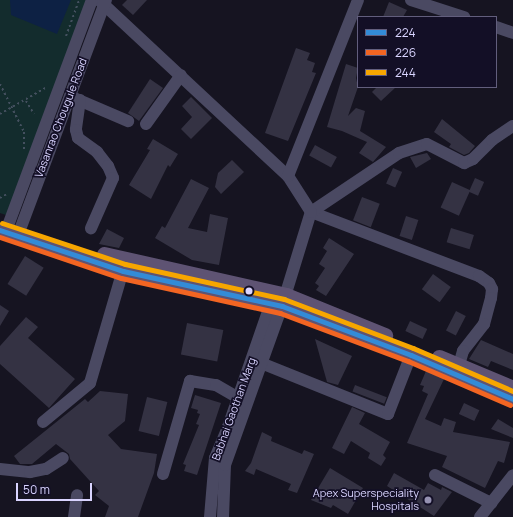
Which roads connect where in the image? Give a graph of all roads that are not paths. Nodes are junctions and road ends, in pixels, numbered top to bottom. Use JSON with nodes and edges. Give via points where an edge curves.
{"nodes":[{"id":1,"x":92,"y":0,"type":"edge"},
{"id":2,"x":358,"y":0,"type":"edge"},
{"id":3,"x":412,"y":0,"type":"edge"},
{"id":4,"x":103,"y":1,"type":"edge"},
{"id":5,"x":461,"y":16,"type":"edge"},
{"id":6,"x":497,"y":27,"type":"edge"},
{"id":7,"x":513,"y":33,"type":"edge"},
{"id":8,"x":181,"y":75,"type":"junction"},
{"id":9,"x":74,"y":98,"type":"junction"},
{"id":10,"x":128,"y":121,"type":"dead end"},
{"id":11,"x":146,"y":124,"type":"dead end"},
{"id":12,"x":513,"y":126,"type":"edge"},
{"id":13,"x":288,"y":176,"type":"junction"},
{"id":14,"x":311,"y":212,"type":"junction"},
{"id":15,"x":9,"y":228,"type":"edge"},
{"id":16,"x":90,"y":228,"type":"dead end"},
{"id":17,"x":125,"y":266,"type":"junction"},
{"id":18,"x":279,"y":302,"type":"junction"},
{"id":19,"x":410,"y":355,"type":"junction"},
{"id":20,"x":262,"y":363,"type":"junction"},
{"id":21,"x":459,"y":365,"type":"junction"},
{"id":22,"x":513,"y":388,"type":"edge"},
{"id":23,"x":513,"y":399,"type":"edge"},
{"id":24,"x":242,"y":400,"type":"junction"},
{"id":25,"x":43,"y":422,"type":"dead end"},
{"id":26,"x":63,"y":458,"type":"dead end"},
{"id":27,"x":0,"y":469,"type":"edge"},
{"id":28,"x":164,"y":474,"type":"dead end"},
{"id":29,"x":435,"y":475,"type":"dead end"},
{"id":30,"x":513,"y":475,"type":"edge"},
{"id":31,"x":77,"y":495,"type":"dead end"},
{"id":32,"x":491,"y":503,"type":"junction"},
{"id":33,"x":74,"y":517,"type":"edge"},
{"id":34,"x":210,"y":517,"type":"edge"},
{"id":35,"x":223,"y":517,"type":"edge"},
{"id":36,"x":480,"y":517,"type":"edge"}],
"edges":[{"from":1,"to":15,"type":"street","name":"Vasanrao Chougule Road"},
{"from":2,"to":13,"type":"street"},
{"from":3,"to":5,"type":"street"},
{"from":4,"to":8,"type":"street"},
{"from":4,"to":9,"type":"street","name":"Vasanrao Chougule Road"},
{"from":6,"to":7,"type":"street"},
{"from":8,"to":11,"type":"street"},
{"from":8,"to":13,"type":"street"},
{"from":9,"to":10,"type":"street"},
{"from":9,"to":15,"type":"street","name":"Vasanrao Chougule Road"},
{"from":9,"to":16,"type":"street","via":[[78,138],[96,152],[108,166],[113,178]]},
{"from":12,"to":14,"type":"street","via":[[492,140],[473,159],[464,163],[427,144],[399,153]]},
{"from":13,"to":14,"type":"street"},
{"from":14,"to":18,"type":"street"},
{"from":14,"to":21,"type":"street","via":[[479,276],[489,283],[492,289],[491,298],[484,324],[463,351]]},
{"from":15,"to":17,"type":"main road"},
{"from":17,"to":18,"type":"main road"},
{"from":17,"to":25,"type":"street","via":[[90,383]]},
{"from":18,"to":19,"type":"main road"},
{"from":18,"to":20,"type":"street","name":"Babhai Gaothan Marg"},
{"from":18,"to":21,"type":"main road"},
{"from":18,"to":24,"type":"street","name":"Babhai Gaothan Marg"},
{"from":19,"to":20,"type":"street","via":[[388,414]]},
{"from":19,"to":23,"type":"main road"},
{"from":20,"to":24,"type":"street","name":"Babhai Gaothan Marg"},
{"from":21,"to":22,"type":"main road"},
{"from":24,"to":28,"type":"street","via":[[216,385],[190,381]]},
{"from":24,"to":34,"type":"street","name":"Babhai Gaothan Marg","via":[[215,458]]},
{"from":24,"to":35,"type":"street","name":"Babhai Gaothan Marg","via":[[225,465]]},
{"from":26,"to":27,"type":"street","via":[[46,469],[30,472]]},
{"from":29,"to":32,"type":"street"},
{"from":30,"to":32,"type":"street"},
{"from":31,"to":33,"type":"street"},
{"from":32,"to":36,"type":"street"}]}
